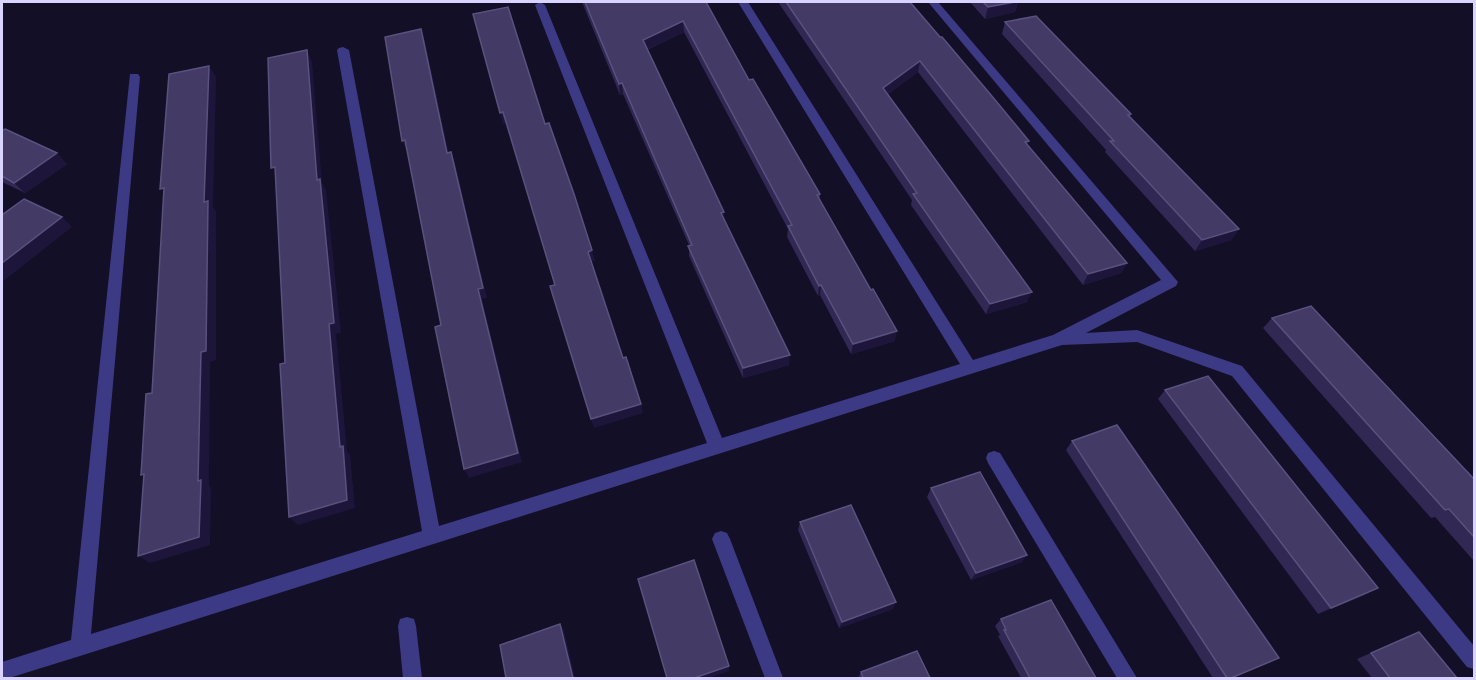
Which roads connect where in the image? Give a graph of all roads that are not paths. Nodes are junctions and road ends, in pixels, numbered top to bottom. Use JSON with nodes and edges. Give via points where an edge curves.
{"nodes":[{"id":1,"x":743,"y":2,"type":"edge"},
{"id":2,"x":933,"y":2,"type":"edge"},
{"id":3,"x":540,"y":5,"type":"dead end"},
{"id":4,"x":343,"y":50,"type":"dead end"},
{"id":5,"x":134,"y":77,"type":"dead end"},
{"id":6,"x":1058,"y":340,"type":"junction"},
{"id":7,"x":970,"y":368,"type":"junction"},
{"id":8,"x":717,"y":447,"type":"junction"},
{"id":9,"x":994,"y":458,"type":"dead end"},
{"id":10,"x":432,"y":537,"type":"junction"},
{"id":11,"x":721,"y":539,"type":"dead end"},
{"id":12,"x":407,"y":626,"type":"dead end"},
{"id":13,"x":80,"y":647,"type":"junction"},
{"id":14,"x":1474,"y":660,"type":"edge"},
{"id":15,"x":2,"y":671,"type":"edge"},
{"id":16,"x":413,"y":678,"type":"edge"},
{"id":17,"x":774,"y":678,"type":"edge"},
{"id":18,"x":1128,"y":678,"type":"edge"}],
"edges":[{"from":1,"to":7,"type":"street"},
{"from":2,"to":6,"type":"street","via":[[1171,282]]},
{"from":3,"to":8,"type":"street"},
{"from":4,"to":10,"type":"street"},
{"from":5,"to":13,"type":"street"},
{"from":6,"to":7,"type":"street"},
{"from":6,"to":14,"type":"street","via":[[1137,336],[1238,371]]},
{"from":7,"to":8,"type":"street"},
{"from":8,"to":10,"type":"street"},
{"from":9,"to":18,"type":"street"},
{"from":10,"to":13,"type":"street"},
{"from":11,"to":17,"type":"street"},
{"from":12,"to":16,"type":"street"},
{"from":13,"to":15,"type":"street"}]}
